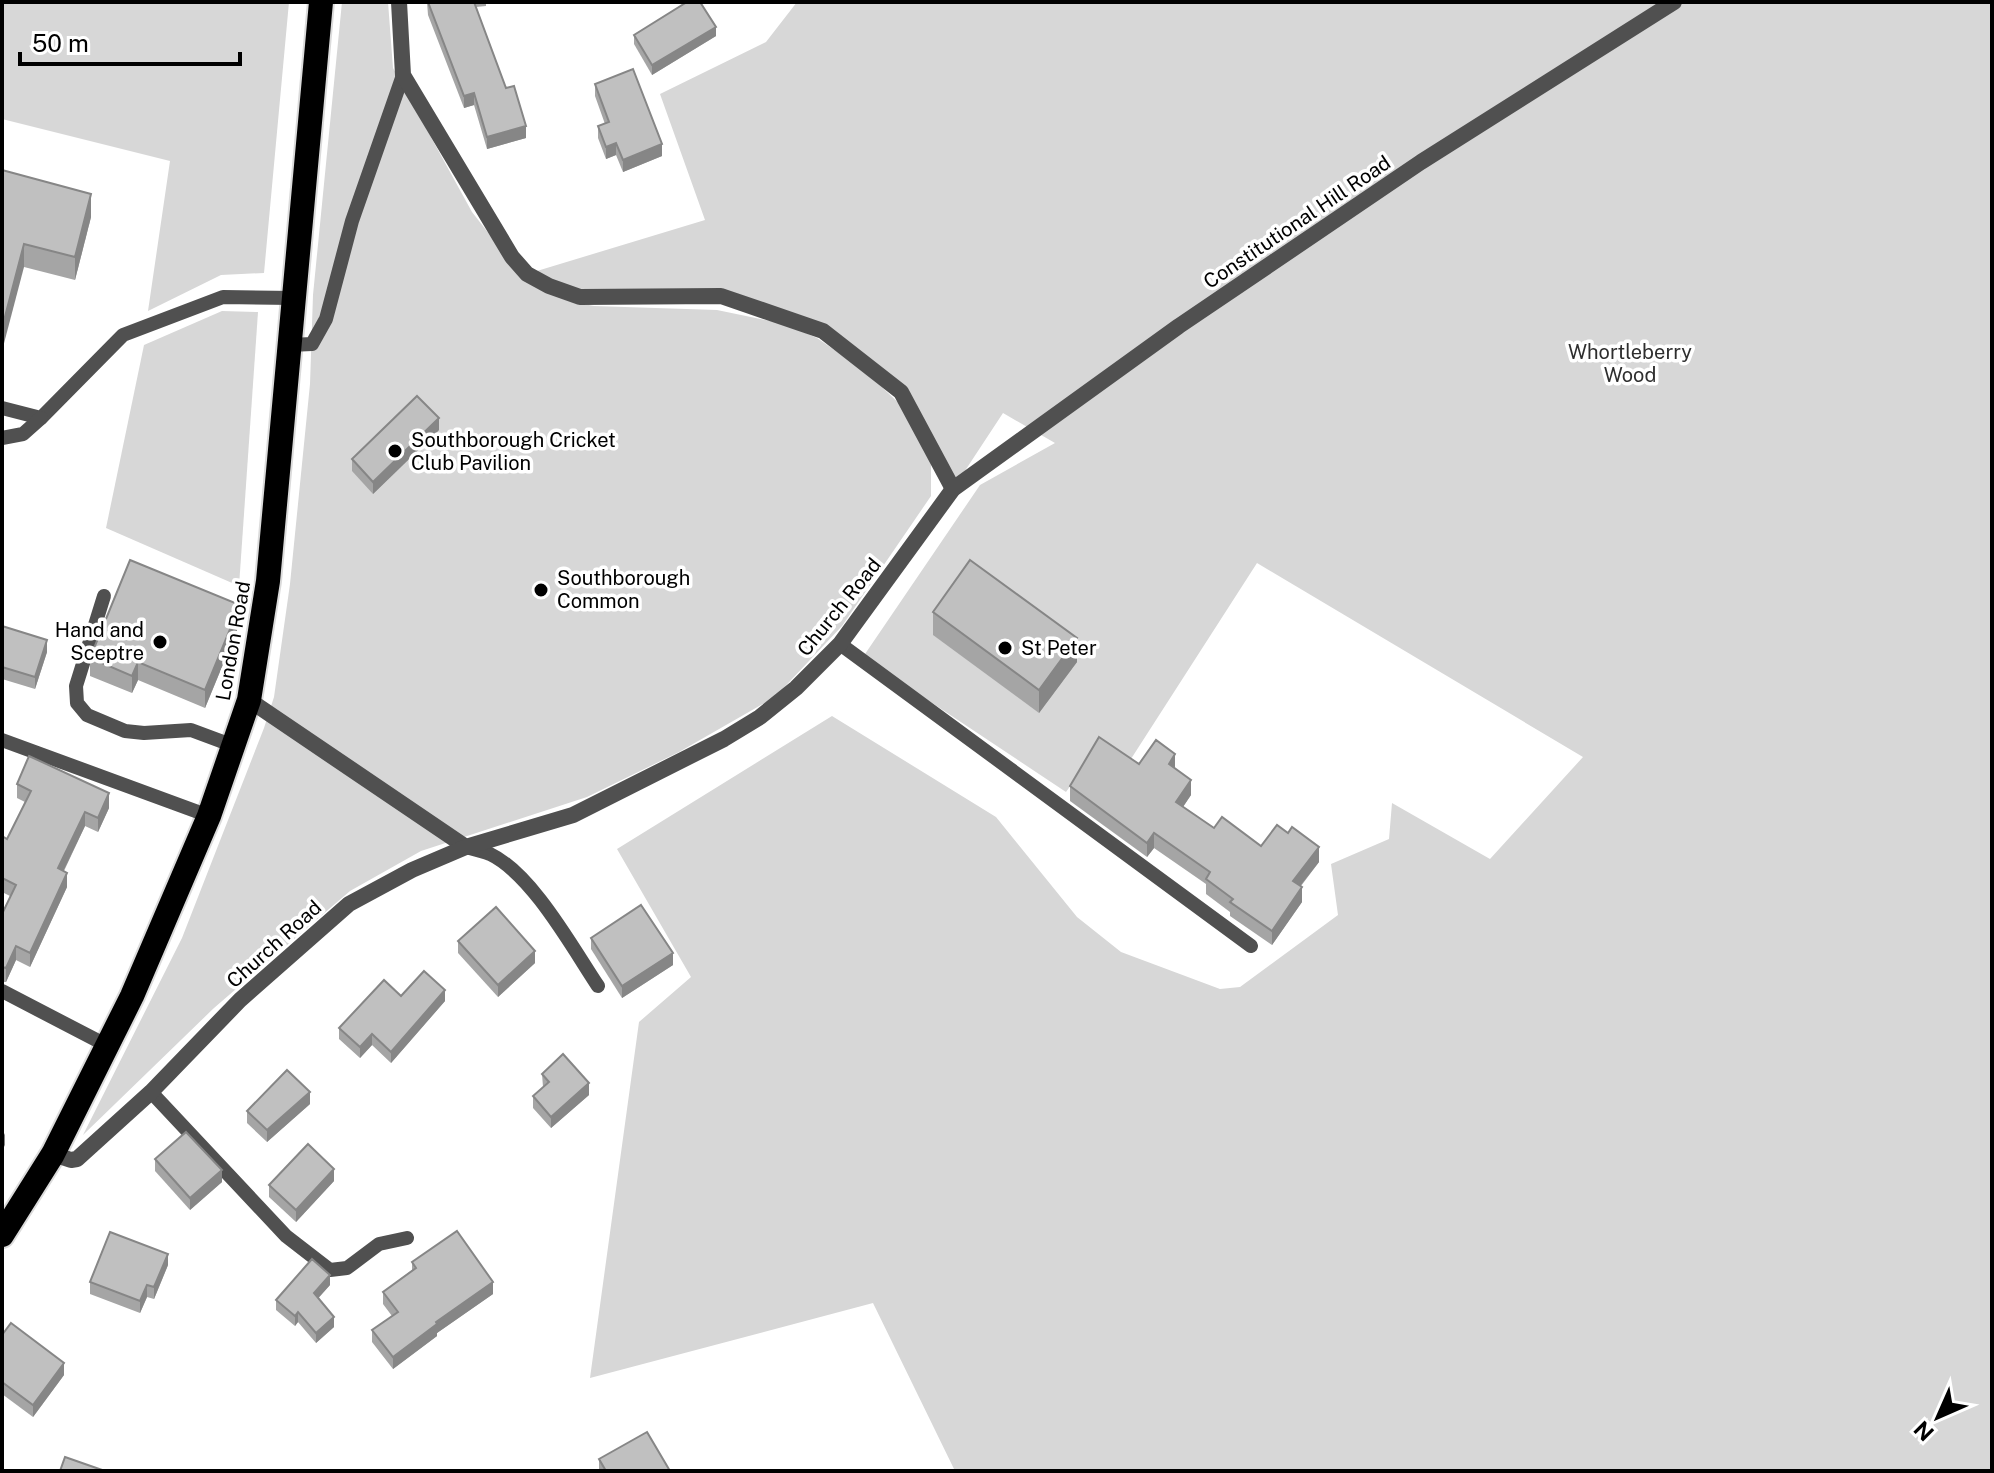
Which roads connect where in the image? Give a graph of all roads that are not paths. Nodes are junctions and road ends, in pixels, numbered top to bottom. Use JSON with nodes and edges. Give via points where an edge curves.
{"nodes":[{"id":1,"x":321,"y":2,"type":"edge"},
{"id":2,"x":399,"y":2,"type":"edge"},
{"id":3,"x":1674,"y":2,"type":"edge"},
{"id":4,"x":403,"y":75,"type":"junction"},
{"id":5,"x":293,"y":298,"type":"junction"},
{"id":6,"x":290,"y":345,"type":"junction"},
{"id":7,"x":2,"y":408,"type":"edge"},
{"id":8,"x":41,"y":418,"type":"junction"},
{"id":9,"x":2,"y":438,"type":"edge"},
{"id":10,"x":953,"y":489,"type":"junction"},
{"id":11,"x":104,"y":596,"type":"dead end"},
{"id":12,"x":840,"y":644,"type":"junction"},
{"id":13,"x":249,"y":700,"type":"junction"},
{"id":14,"x":2,"y":740,"type":"edge"},
{"id":15,"x":234,"y":746,"type":"junction"},
{"id":16,"x":209,"y":816,"type":"junction"},
{"id":17,"x":466,"y":847,"type":"junction"},
{"id":18,"x":1251,"y":946,"type":"dead end"},
{"id":19,"x":598,"y":986,"type":"dead end"},
{"id":20,"x":2,"y":991,"type":"edge"},
{"id":21,"x":106,"y":1045,"type":"junction"},
{"id":22,"x":151,"y":1092,"type":"junction"},
{"id":23,"x":53,"y":1154,"type":"junction"},
{"id":24,"x":2,"y":1235,"type":"edge"},
{"id":25,"x":407,"y":1238,"type":"dead end"}],
"edges":[{"from":1,"to":5,"type":"highway","name":"London Road"},
{"from":2,"to":4,"type":"street"},
{"from":3,"to":10,"type":"street","name":"Constitutional Hill Road","via":[[1255,274]]},
{"from":4,"to":6,"type":"lane","via":[[352,221],[326,319],[312,344]]},
{"from":4,"to":10,"type":"street","via":[[527,274],[580,297],[721,296],[823,331],[901,392]]},
{"from":5,"to":6,"type":"highway","name":"London Road"},
{"from":5,"to":8,"type":"lane","via":[[223,297],[123,335]]},
{"from":6,"to":13,"type":"highway","name":"London Road","via":[[268,581]]},
{"from":7,"to":8,"type":"lane"},
{"from":8,"to":9,"type":"lane","via":[[23,434]]},
{"from":10,"to":12,"type":"street","name":"Church Road"},
{"from":11,"to":15,"type":"lane","via":[[76,686],[77,703],[87,715],[125,731],[191,730]]},
{"from":12,"to":17,"type":"street","name":"Church Road","via":[[796,688],[724,739],[573,815]]},
{"from":12,"to":18,"type":"lane"},
{"from":13,"to":15,"type":"highway","name":"London Road"},
{"from":13,"to":17,"type":"street"},
{"from":14,"to":16,"type":"lane"},
{"from":15,"to":16,"type":"highway","name":"London Road"},
{"from":16,"to":21,"type":"highway","name":"London Road"},
{"from":17,"to":19,"type":"lane","via":[[509,867],[539,899]]},
{"from":17,"to":22,"type":"street","name":"Church Road","via":[[349,904],[240,1000]]},
{"from":20,"to":21,"type":"lane"},
{"from":21,"to":23,"type":"highway","name":"London Road"},
{"from":22,"to":23,"type":"street","name":"Church Road","via":[[77,1159]]},
{"from":22,"to":25,"type":"lane","via":[[286,1236],[330,1270],[347,1268],[379,1244]]},
{"from":23,"to":24,"type":"highway","name":"London Road"}]}
